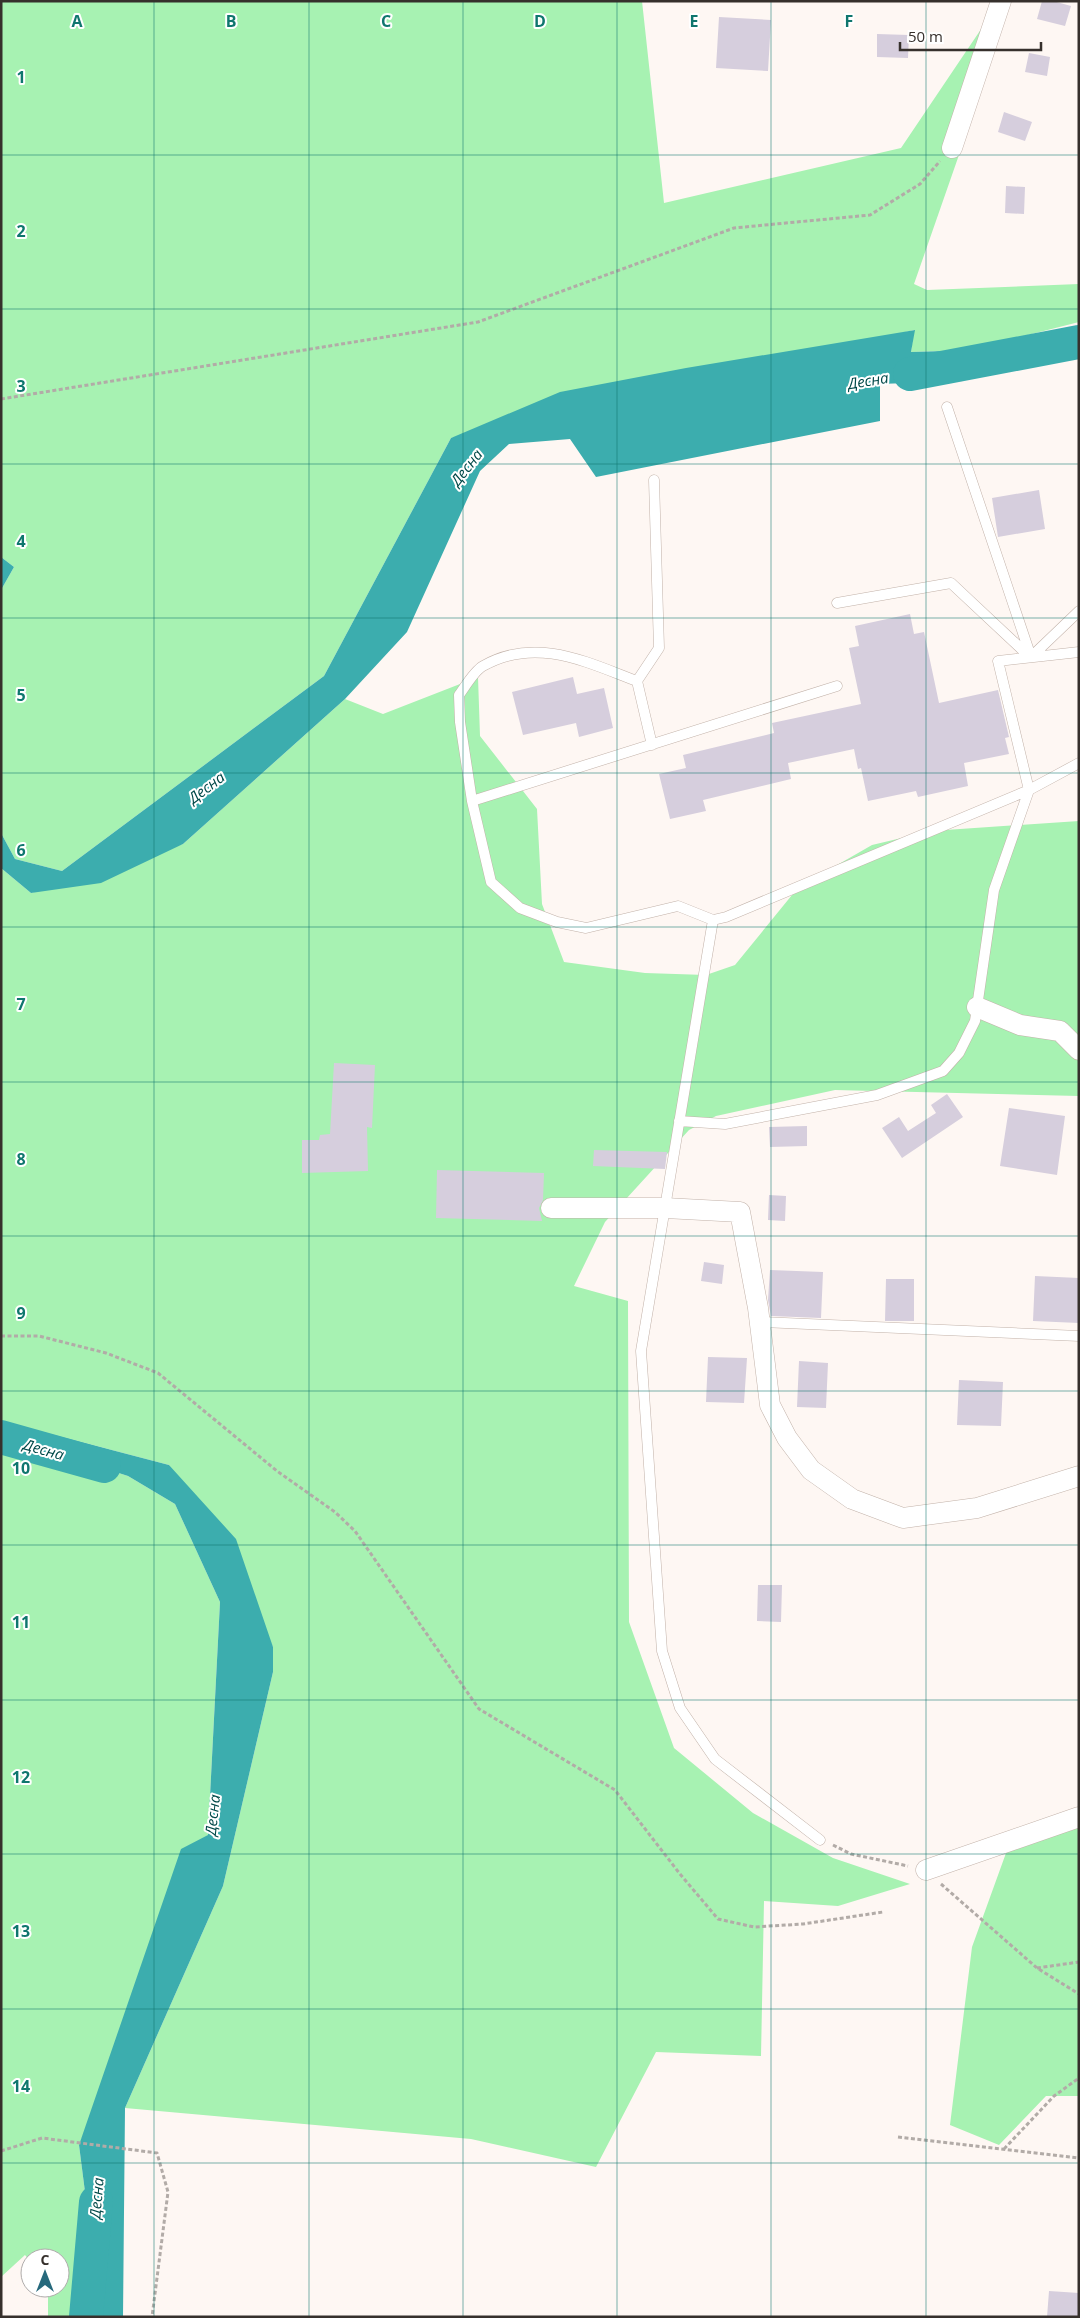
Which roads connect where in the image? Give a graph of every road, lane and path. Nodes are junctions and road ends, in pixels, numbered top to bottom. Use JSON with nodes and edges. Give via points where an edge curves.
{"nodes":[{"id":1,"x":1001,"y":1,"type":"edge"},
{"id":2,"x":952,"y":148,"type":"joint"},
{"id":3,"x":1,"y":399,"type":"edge"},
{"id":4,"x":947,"y":407,"type":"dead end"},
{"id":5,"x":654,"y":480,"type":"dead end"},
{"id":6,"x":837,"y":603,"type":"dead end"},
{"id":7,"x":1079,"y":612,"type":"edge"},
{"id":8,"x":1079,"y":652,"type":"edge"},
{"id":9,"x":1031,"y":657,"type":"junction"},
{"id":10,"x":637,"y":681,"type":"junction"},
{"id":11,"x":837,"y":686,"type":"dead end"},
{"id":12,"x":652,"y":745,"type":"junction"},
{"id":13,"x":1079,"y":763,"type":"edge"},
{"id":14,"x":1029,"y":790,"type":"junction"},
{"id":15,"x":472,"y":800,"type":"junction"},
{"id":16,"x":713,"y":920,"type":"junction"},
{"id":17,"x":977,"y":1007,"type":"junction"},
{"id":18,"x":1079,"y":1050,"type":"edge"},
{"id":19,"x":679,"y":1121,"type":"junction"},
{"id":20,"x":551,"y":1208,"type":"dead end"},
{"id":21,"x":665,"y":1208,"type":"junction"},
{"id":22,"x":760,"y":1322,"type":"junction"},
{"id":23,"x":1,"y":1336,"type":"edge"},
{"id":24,"x":1079,"y":1336,"type":"edge"},
{"id":25,"x":1079,"y":1476,"type":"edge"},
{"id":26,"x":1079,"y":1818,"type":"edge"},
{"id":27,"x":820,"y":1840,"type":"joint"},
{"id":28,"x":926,"y":1870,"type":"junction"},
{"id":29,"x":883,"y":1912,"type":"dead end"},
{"id":30,"x":1079,"y":1962,"type":"edge"},
{"id":31,"x":1036,"y":1968,"type":"junction"},
{"id":32,"x":1079,"y":1994,"type":"edge"},
{"id":33,"x":1079,"y":2078,"type":"edge"},
{"id":34,"x":898,"y":2137,"type":"dead end"},
{"id":35,"x":1003,"y":2149,"type":"junction"},
{"id":36,"x":1,"y":2150,"type":"edge"},
{"id":37,"x":1079,"y":2158,"type":"edge"},
{"id":38,"x":152,"y":2317,"type":"edge"}],
"edges":[{"from":1,"to":2,"type":"street"},
{"from":2,"to":3,"type":"path","via":[[920,184],[870,215],[734,228],[478,322]]},
{"from":4,"to":9,"type":"lane"},
{"from":5,"to":10,"type":"lane","via":[[659,648]]},
{"from":6,"to":9,"type":"lane","via":[[951,583]]},
{"from":7,"to":9,"type":"lane"},
{"from":8,"to":9,"type":"lane"},
{"from":9,"to":14,"type":"lane","via":[[998,661]]},
{"from":10,"to":12,"type":"lane"},
{"from":10,"to":15,"type":"lane","via":[[565,654],[517,652],[481,667],[458,695]]},
{"from":11,"to":12,"type":"lane"},
{"from":12,"to":15,"type":"lane"},
{"from":13,"to":14,"type":"lane"},
{"from":14,"to":16,"type":"lane"},
{"from":14,"to":17,"type":"lane","via":[[994,890]]},
{"from":15,"to":16,"type":"lane","via":[[491,882],[520,908],[557,922],[586,928],[678,906]]},
{"from":16,"to":19,"type":"lane"},
{"from":17,"to":18,"type":"street","via":[[1020,1025],[1060,1031]]},
{"from":17,"to":19,"type":"lane","via":[[975,1021],[959,1053],[944,1071],[868,1097],[725,1124]]},
{"from":19,"to":21,"type":"lane"},
{"from":20,"to":21,"type":"street"},
{"from":21,"to":22,"type":"street","via":[[740,1212]]},
{"from":21,"to":27,"type":"lane","via":[[641,1351],[662,1651],[680,1708],[715,1759]]},
{"from":22,"to":24,"type":"lane"},
{"from":22,"to":25,"type":"street","via":[[770,1405],[787,1438],[811,1470],[852,1499],[902,1518],[977,1508]]},
{"from":23,"to":29,"type":"path","via":[[39,1336],[106,1353],[158,1373],[277,1470],[335,1512],[355,1531],[479,1709],[615,1790],[718,1919],[754,1927],[803,1924]]},
{"from":26,"to":28,"type":"street"},
{"from":27,"to":28,"type":"path","via":[[851,1854]]},
{"from":28,"to":31,"type":"path"},
{"from":30,"to":31,"type":"path"},
{"from":31,"to":32,"type":"path"},
{"from":33,"to":35,"type":"path","via":[[1054,2096]]},
{"from":34,"to":35,"type":"path"},
{"from":35,"to":37,"type":"path"},
{"from":36,"to":38,"type":"path","via":[[42,2138],[158,2154],[168,2192]]}]}
